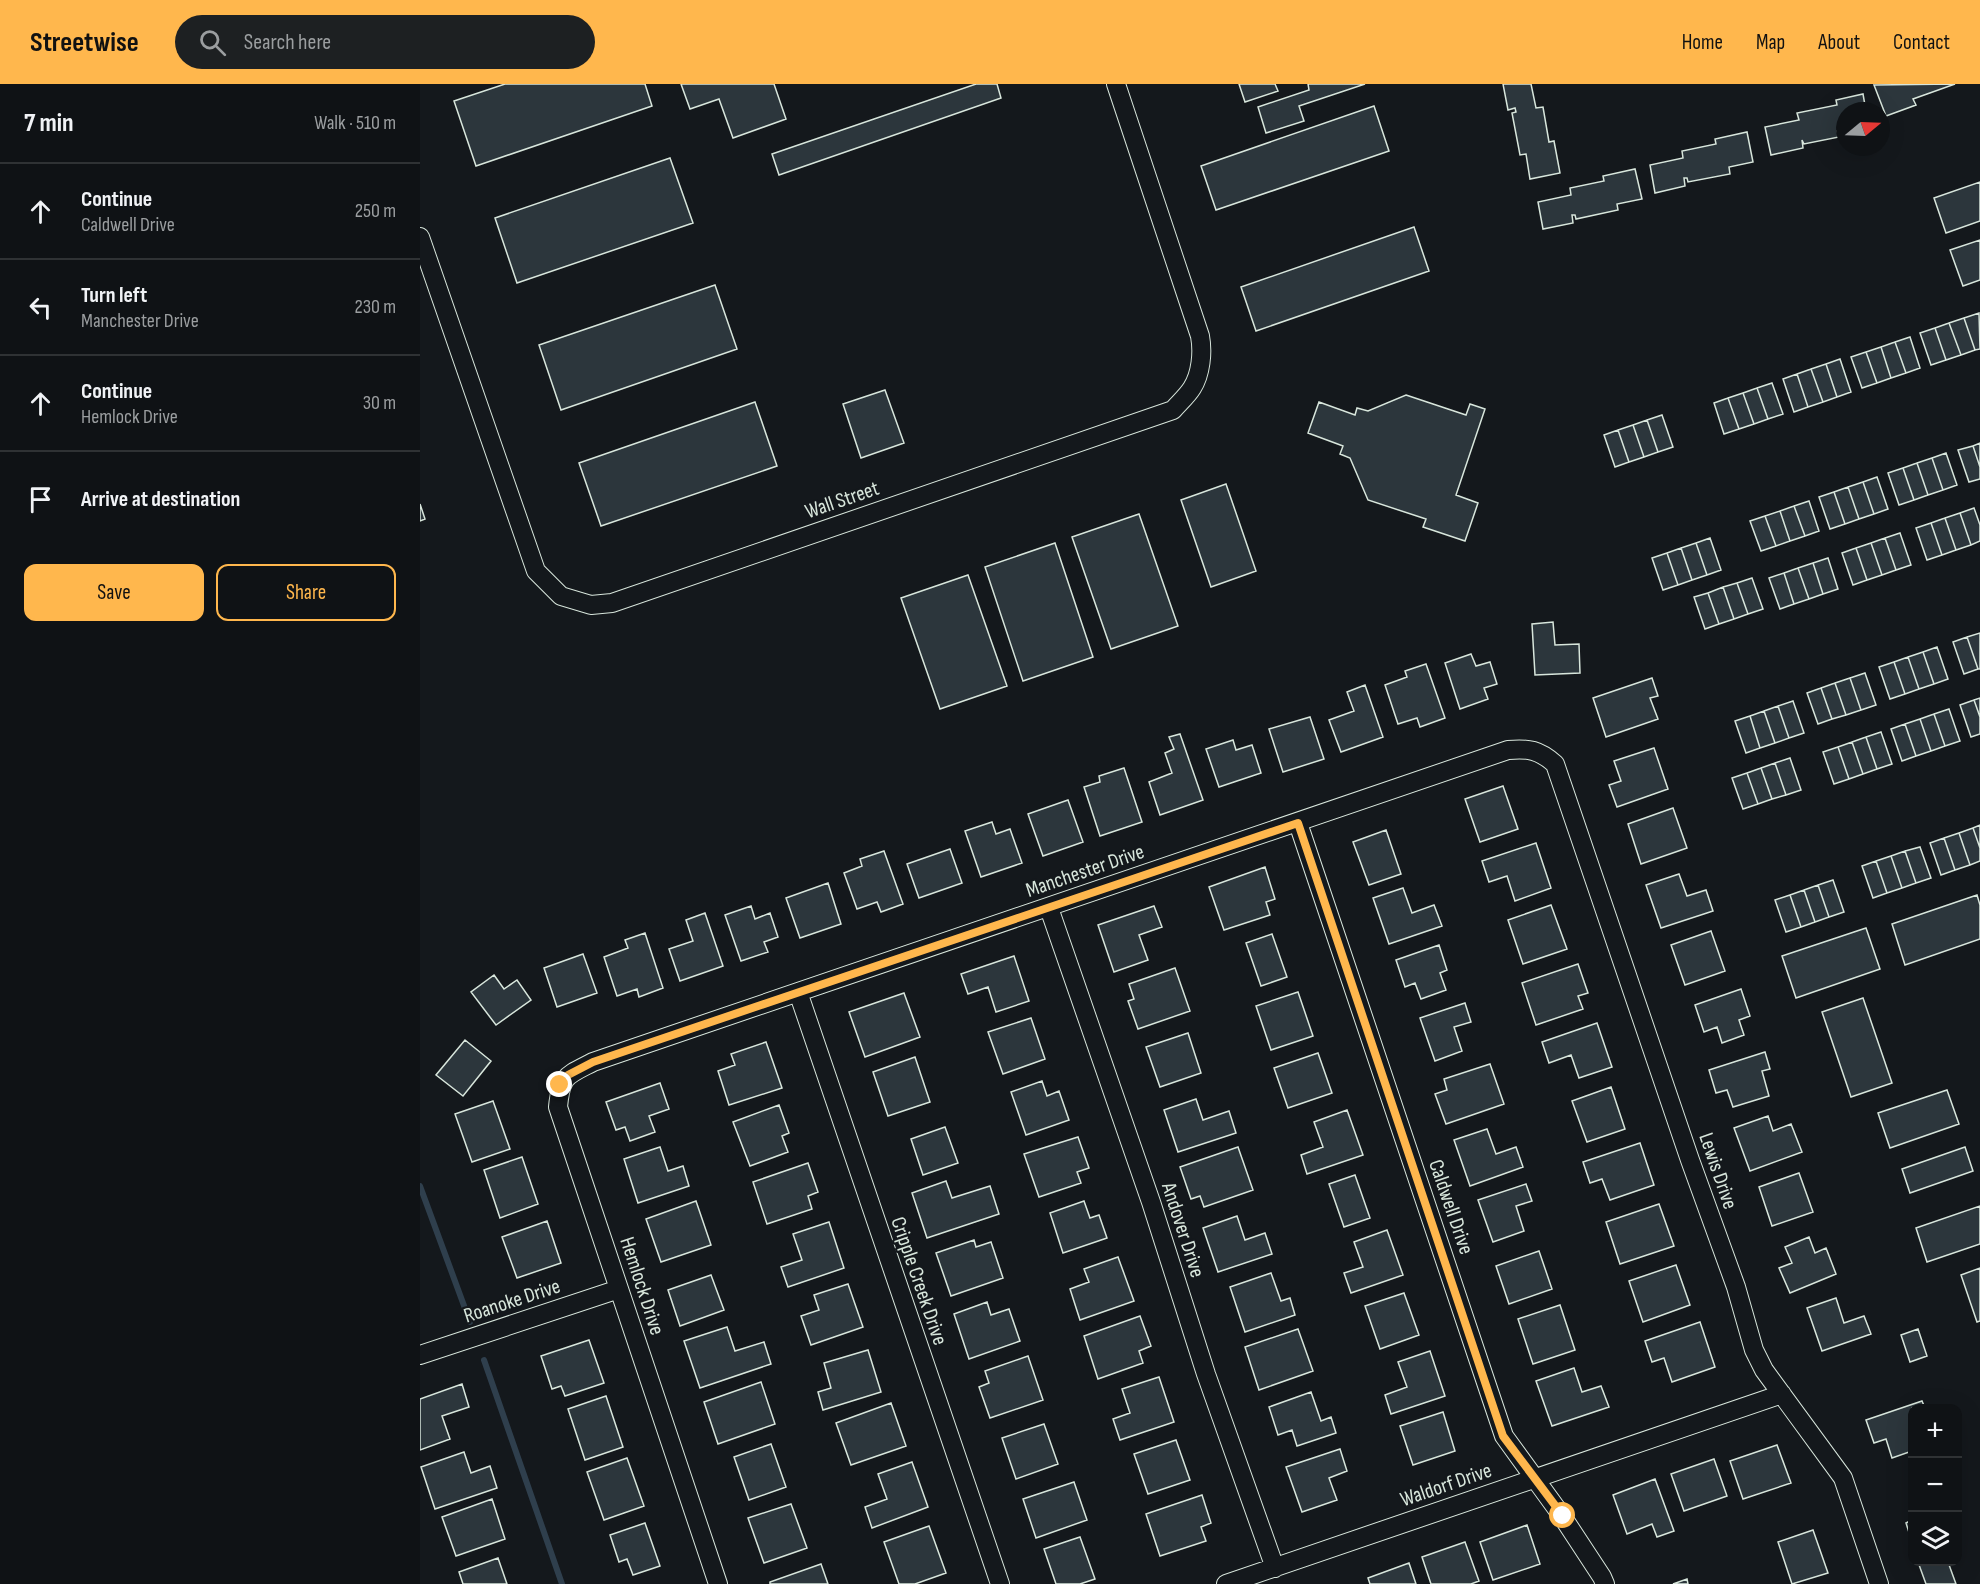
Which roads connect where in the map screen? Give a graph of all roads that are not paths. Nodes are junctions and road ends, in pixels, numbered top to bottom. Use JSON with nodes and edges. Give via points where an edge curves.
{"nodes":[{"id":1,"x":1116,"y":84,"type":"edge"},
{"id":2,"x":420,"y":237,"type":"edge"},
{"id":3,"x":1547,"y":757,"type":"joint"},
{"id":4,"x":1298,"y":823,"type":"junction"},
{"id":5,"x":1049,"y":908,"type":"junction"},
{"id":6,"x":798,"y":992,"type":"junction"},
{"id":7,"x":638,"y":1047,"type":"joint"},
{"id":8,"x":619,"y":1289,"type":"junction"},
{"id":9,"x":420,"y":1355,"type":"edge"},
{"id":10,"x":1782,"y":1394,"type":"junction"},
{"id":11,"x":1534,"y":1478,"type":"junction"},
{"id":12,"x":1275,"y":1568,"type":"junction"},
{"id":13,"x":718,"y":1584,"type":"edge"},
{"id":14,"x":1000,"y":1584,"type":"edge"},
{"id":15,"x":1226,"y":1584,"type":"edge"},
{"id":16,"x":1605,"y":1584,"type":"edge"},
{"id":17,"x":1879,"y":1584,"type":"edge"}],
"edges":[{"from":1,"to":2,"type":"street","name":"Wall Street","via":[[1203,349],[1193,388],[1173,410],[612,603],[591,605],[561,596],[536,570]]},
{"from":3,"to":4,"type":"street","name":"Manchester Drive","via":[[1527,748],[1508,750]]},
{"from":3,"to":10,"type":"street","name":"Lewis Drive","via":[[1555,764],[1736,1287],[1754,1350]]},
{"from":4,"to":5,"type":"street","name":"Manchester Drive"},
{"from":4,"to":11,"type":"street","name":"Caldwell Drive","via":[[1503,1436]]},
{"from":5,"to":6,"type":"street","name":"Manchester Drive"},
{"from":5,"to":12,"type":"street","name":"Andover Drive"},
{"from":6,"to":7,"type":"street","name":"Manchester Drive"},
{"from":6,"to":14,"type":"street","name":"Cripple Creek Drive"},
{"from":7,"to":8,"type":"street","name":"Hemlock Drive","via":[[568,1075],[560,1085],[558,1107]]},
{"from":8,"to":9,"type":"street","name":"Roanoke Drive"},
{"from":8,"to":13,"type":"street","name":"Hemlock Drive"},
{"from":10,"to":11,"type":"street","name":"Waldorf Drive"},
{"from":10,"to":17,"type":"street","name":"Lewis Drive","via":[[1843,1478]]},
{"from":11,"to":12,"type":"street","name":"Waldorf Drive"},
{"from":11,"to":16,"type":"street","name":"Caldwell Drive"},
{"from":12,"to":15,"type":"street","name":"Waldorf Drive"}]}
